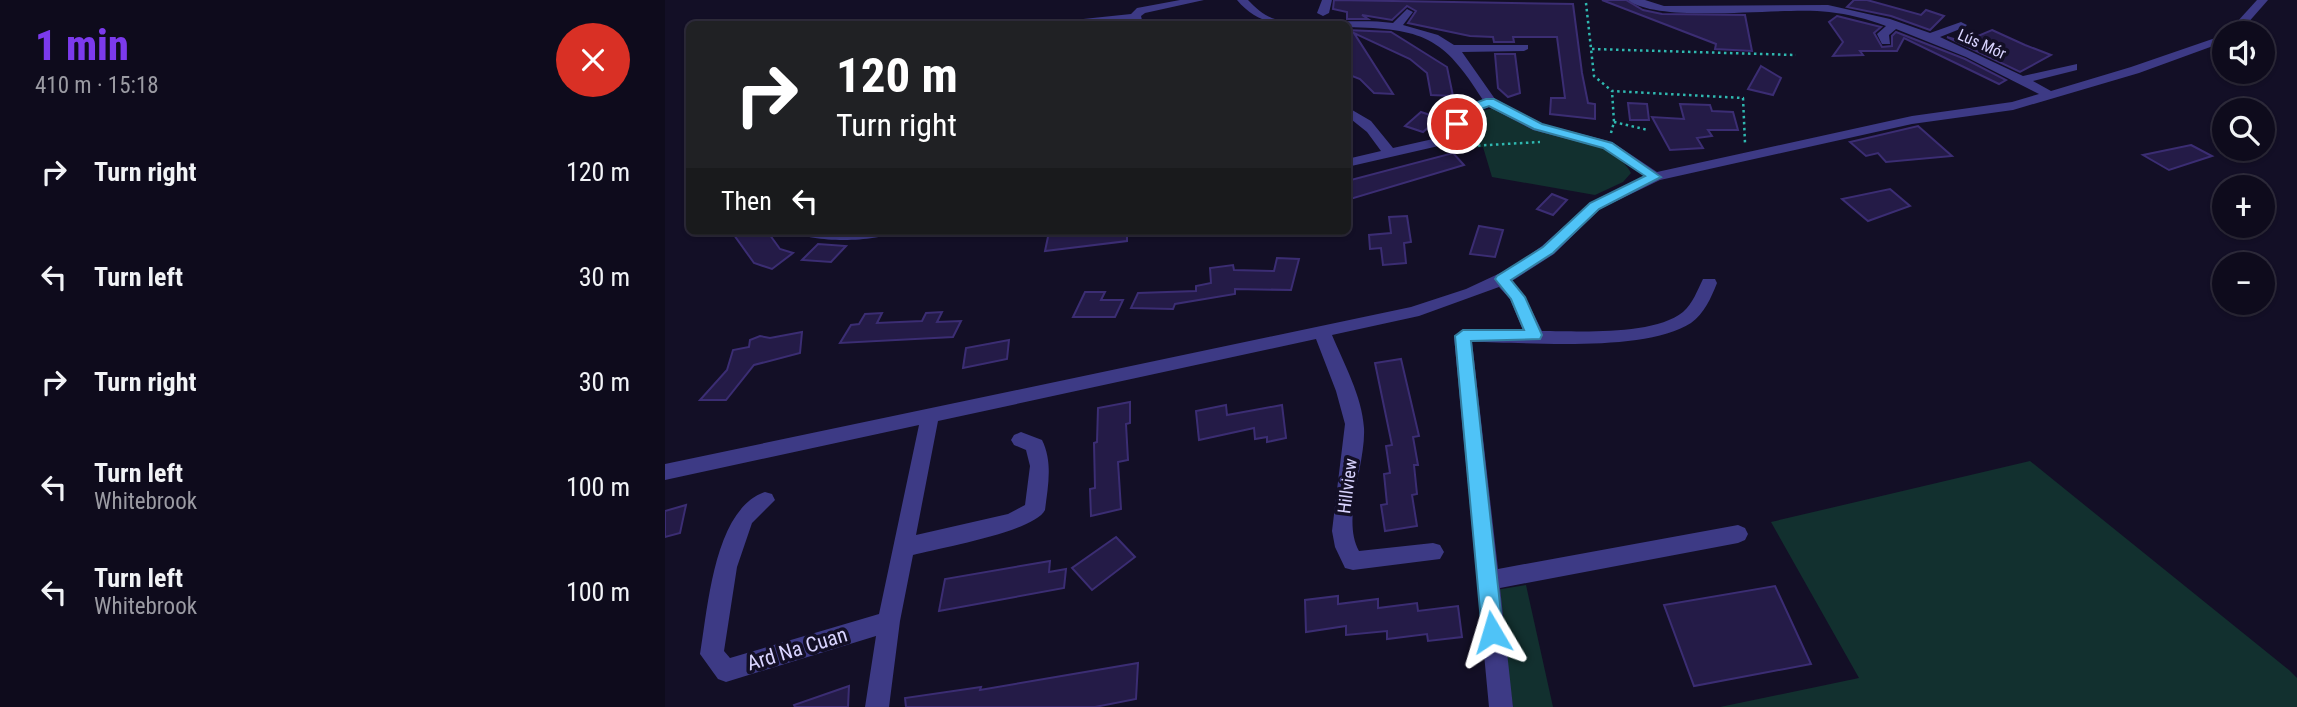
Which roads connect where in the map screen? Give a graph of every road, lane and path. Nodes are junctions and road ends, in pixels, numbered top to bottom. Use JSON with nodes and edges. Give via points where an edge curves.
{"nodes":[{"id":1,"x":1199,"y":0,"type":"edge"},
{"id":2,"x":1242,"y":0,"type":"edge"},
{"id":3,"x":1327,"y":0,"type":"edge"},
{"id":4,"x":1633,"y":0,"type":"edge"},
{"id":5,"x":2263,"y":0,"type":"edge"},
{"id":6,"x":1586,"y":3,"type":"dead end"},
{"id":7,"x":1829,"y":4,"type":"edge"},
{"id":8,"x":1706,"y":5,"type":"edge"},
{"id":9,"x":1787,"y":5,"type":"edge"},
{"id":10,"x":1407,"y":12,"type":"dead end"},
{"id":11,"x":1323,"y":13,"type":"dead end"},
{"id":12,"x":1137,"y":21,"type":"edge"},
{"id":13,"x":1271,"y":21,"type":"edge"},
{"id":14,"x":2244,"y":21,"type":"edge"},
{"id":15,"x":1351,"y":25,"type":"edge"},
{"id":16,"x":1961,"y":25,"type":"dead end"},
{"id":17,"x":1893,"y":26,"type":"junction"},
{"id":18,"x":1396,"y":27,"type":"junction"},
{"id":19,"x":1928,"y":38,"type":"junction"},
{"id":20,"x":1887,"y":42,"type":"dead end"},
{"id":21,"x":2212,"y":42,"type":"edge"},
{"id":22,"x":1524,"y":47,"type":"dead end"},
{"id":23,"x":1452,"y":49,"type":"junction"},
{"id":24,"x":1592,"y":49,"type":"junction"},
{"id":25,"x":1796,"y":55,"type":"dead end"},
{"id":26,"x":2073,"y":67,"type":"dead end"},
{"id":27,"x":2023,"y":80,"type":"junction"},
{"id":28,"x":1612,"y":91,"type":"junction"},
{"id":29,"x":2050,"y":95,"type":"junction"},
{"id":30,"x":1490,"y":102,"type":"junction"},
{"id":31,"x":1351,"y":113,"type":"edge"},
{"id":32,"x":1648,"y":130,"type":"dead end"},
{"id":33,"x":1438,"y":142,"type":"junction"},
{"id":34,"x":1542,"y":142,"type":"dead end"},
{"id":35,"x":1390,"y":154,"type":"junction"},
{"id":36,"x":1746,"y":156,"type":"junction"},
{"id":37,"x":1351,"y":162,"type":"edge"},
{"id":38,"x":1654,"y":177,"type":"junction"},
{"id":39,"x":1502,"y":279,"type":"junction"},
{"id":40,"x":1709,"y":283,"type":"dead end"},
{"id":41,"x":1322,"y":332,"type":"junction"},
{"id":42,"x":1534,"y":335,"type":"junction"},
{"id":43,"x":930,"y":415,"type":"junction"},
{"id":44,"x":1021,"y":440,"type":"dead end"},
{"id":45,"x":665,"y":472,"type":"edge"},
{"id":46,"x":765,"y":500,"type":"dead end"},
{"id":47,"x":1738,"y":534,"type":"dead end"},
{"id":48,"x":906,"y":547,"type":"junction"},
{"id":49,"x":1433,"y":552,"type":"dead end"},
{"id":50,"x":1486,"y":581,"type":"junction"},
{"id":51,"x":889,"y":621,"type":"junction"},
{"id":52,"x":877,"y":707,"type":"edge"},
{"id":53,"x":1501,"y":707,"type":"edge"}],
"edges":[{"from":1,"to":12,"type":"street","via":[[1141,10]]},
{"from":2,"to":13,"type":"street"},
{"from":3,"to":11,"type":"street"},
{"from":4,"to":8,"type":"street","name":"Lús Mór","via":[[1663,9]]},
{"from":5,"to":14,"type":"street"},
{"from":6,"to":24,"type":"path"},
{"from":7,"to":9,"type":"street","name":"Lús Mór"},
{"from":7,"to":17,"type":"street","name":"Lús Mór"},
{"from":8,"to":9,"type":"street","name":"Lús Mór"},
{"from":10,"to":18,"type":"street"},
{"from":15,"to":18,"type":"street"},
{"from":16,"to":19,"type":"street","name":"Lús Mór"},
{"from":17,"to":19,"type":"street","name":"Lús Mór"},
{"from":17,"to":20,"type":"street","via":[[1883,34]]},
{"from":18,"to":23,"type":"street"},
{"from":19,"to":27,"type":"street","name":"Lús Mór"},
{"from":21,"to":29,"type":"street"},
{"from":22,"to":23,"type":"street"},
{"from":23,"to":30,"type":"street"},
{"from":24,"to":25,"type":"path"},
{"from":24,"to":28,"type":"path","via":[[1594,76]]},
{"from":26,"to":27,"type":"street"},
{"from":27,"to":29,"type":"street","name":"Lús Mór"},
{"from":28,"to":32,"type":"path","via":[[1614,122]]},
{"from":28,"to":36,"type":"path","via":[[1743,98]]},
{"from":29,"to":36,"type":"street","via":[[2013,106],[1912,120]]},
{"from":30,"to":33,"type":"street","via":[[1471,109]]},
{"from":30,"to":38,"type":"street","via":[[1538,127],[1608,145]]},
{"from":31,"to":35,"type":"street","via":[[1378,134]]},
{"from":33,"to":34,"type":"path","via":[[1443,148]]},
{"from":33,"to":35,"type":"street"},
{"from":35,"to":37,"type":"street"},
{"from":36,"to":38,"type":"street"},
{"from":38,"to":39,"type":"street","via":[[1595,206],[1548,250]]},
{"from":39,"to":41,"type":"street","via":[[1413,312]]},
{"from":39,"to":42,"type":"street","via":[[1517,297]]},
{"from":40,"to":42,"type":"street","via":[[1699,307],[1678,323],[1658,330]]},
{"from":41,"to":43,"type":"street"},
{"from":41,"to":49,"type":"street","name":"Hillview","via":[[1354,424],[1343,549],[1353,561]]},
{"from":42,"to":50,"type":"street","via":[[1463,336]]},
{"from":43,"to":45,"type":"street"},
{"from":43,"to":48,"type":"street"},
{"from":44,"to":48,"type":"street","via":[[1035,445],[1040,466],[1035,510],[1012,522]]},
{"from":46,"to":51,"type":"street","name":"Ard Na Cuan","via":[[743,519],[726,567],[712,654],[726,671]]},
{"from":47,"to":50,"type":"street"},
{"from":48,"to":51,"type":"street"},
{"from":50,"to":53,"type":"street"},
{"from":51,"to":52,"type":"street"}]}
